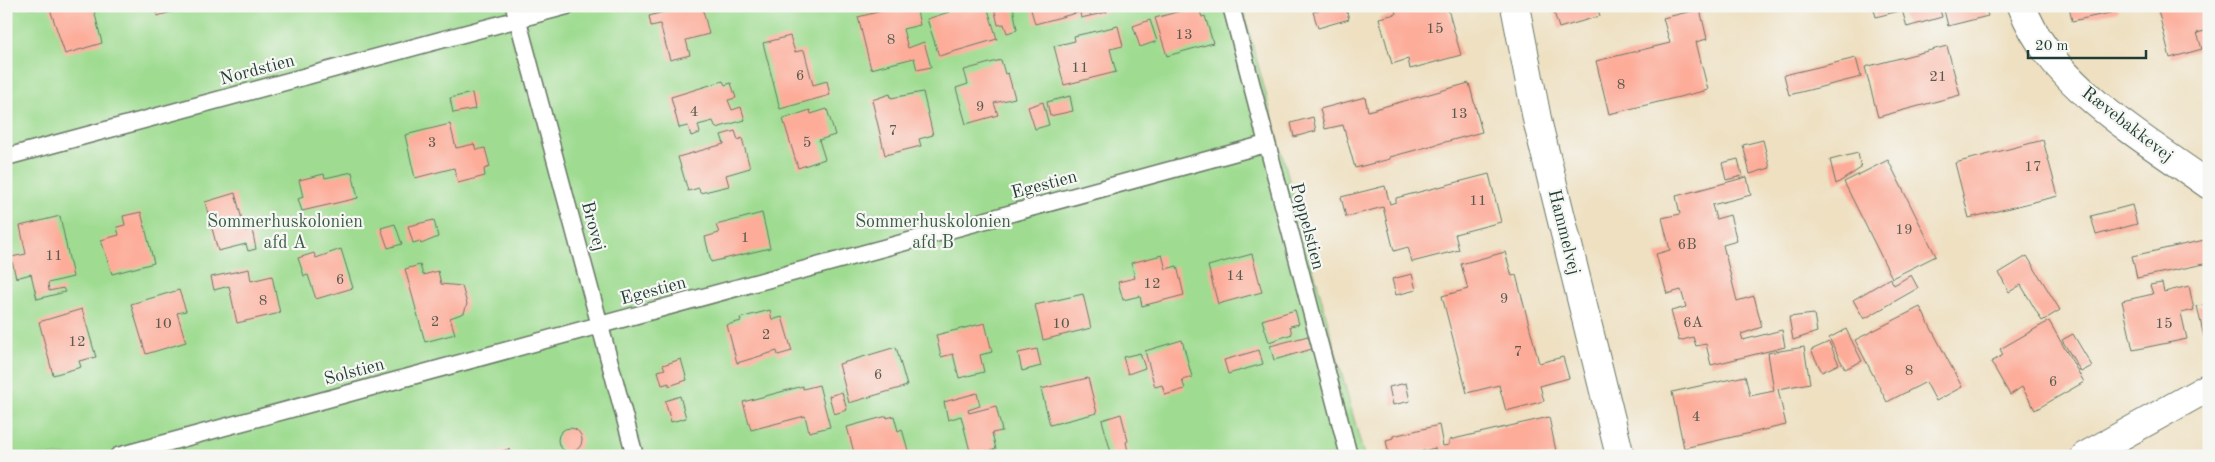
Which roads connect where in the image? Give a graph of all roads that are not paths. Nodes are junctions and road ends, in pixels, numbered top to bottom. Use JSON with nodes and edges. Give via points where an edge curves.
{"nodes":[{"id":1,"x":568,"y":6,"type":"edge"},
{"id":2,"x":1231,"y":6,"type":"edge"},
{"id":3,"x":1516,"y":6,"type":"edge"},
{"id":4,"x":2022,"y":6,"type":"edge"},
{"id":5,"x":516,"y":13,"type":"edge"},
{"id":6,"x":1266,"y":144,"type":"junction"},
{"id":7,"x":6,"y":157,"type":"edge"},
{"id":8,"x":2209,"y":185,"type":"edge"},
{"id":9,"x":600,"y":325,"type":"junction"},
{"id":10,"x":2209,"y":387,"type":"edge"},
{"id":11,"x":1346,"y":455,"type":"edge"},
{"id":12,"x":118,"y":456,"type":"edge"},
{"id":13,"x":636,"y":456,"type":"edge"},
{"id":14,"x":1620,"y":456,"type":"edge"},
{"id":15,"x":2085,"y":456,"type":"edge"}],
"edges":[{"from":1,"to":5,"type":"lane","name":"Nordstien"},
{"from":2,"to":6,"type":"lane","name":"Poppelstien"},
{"from":3,"to":14,"type":"street","name":"Hammelvej","via":[[1538,124]]},
{"from":4,"to":8,"type":"street","name":"Rævebakkevej","via":[[2025,17],[2050,56],[2088,97]]},
{"from":5,"to":7,"type":"lane","name":"Nordstien"},
{"from":5,"to":9,"type":"lane","name":"Brovej"},
{"from":6,"to":9,"type":"lane","name":"Egestien"},
{"from":6,"to":11,"type":"lane","name":"Poppelstien"},
{"from":9,"to":12,"type":"lane","name":"Solstien"},
{"from":9,"to":13,"type":"lane","name":"Brovej"},
{"from":10,"to":15,"type":"street"}]}
